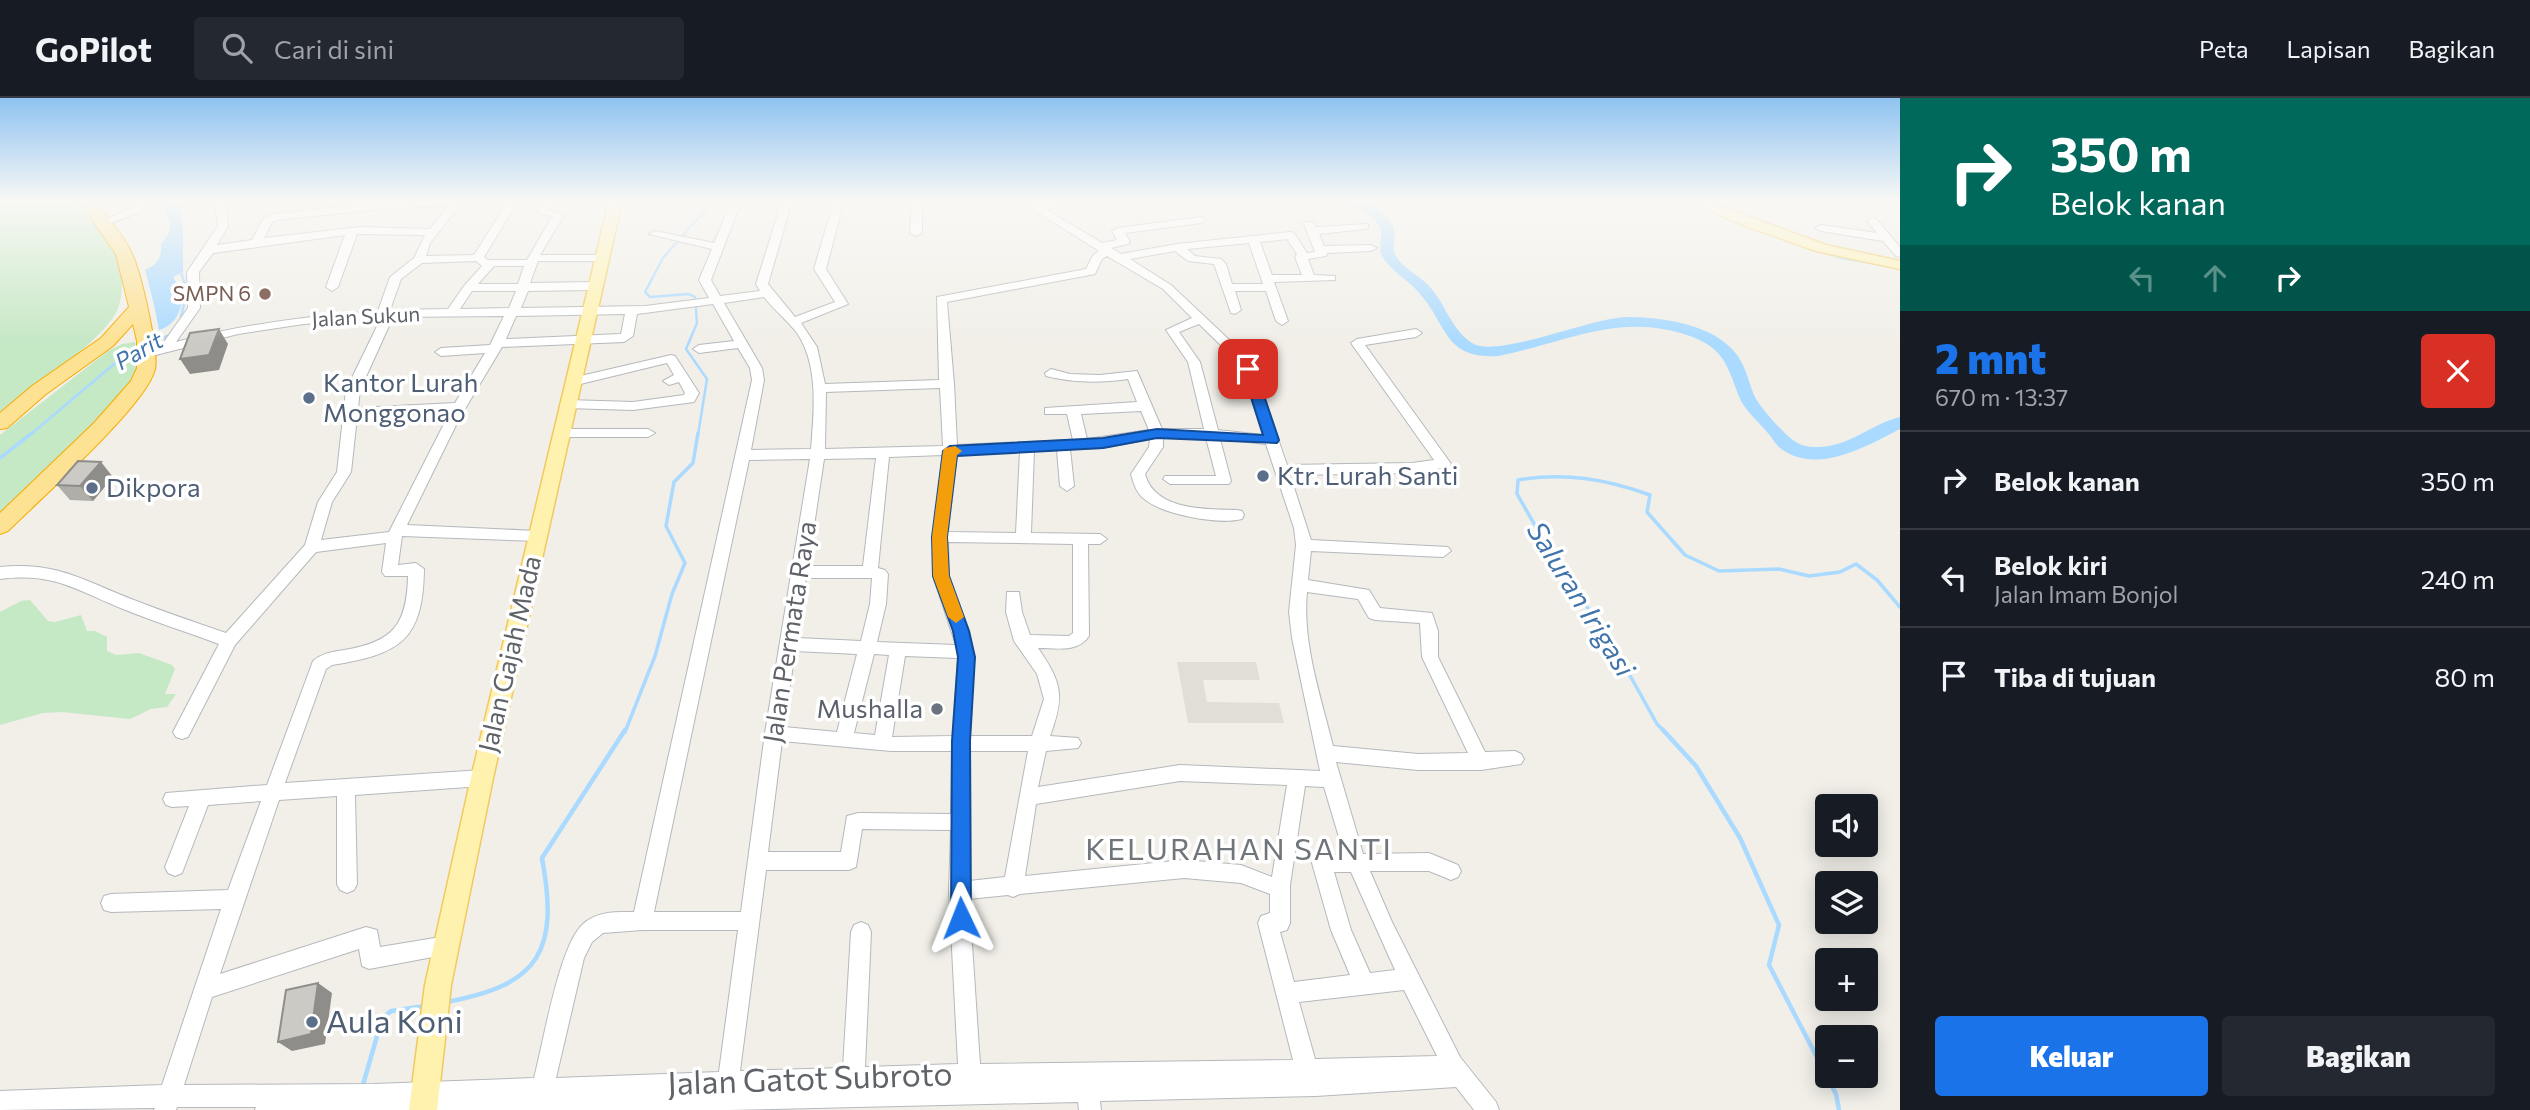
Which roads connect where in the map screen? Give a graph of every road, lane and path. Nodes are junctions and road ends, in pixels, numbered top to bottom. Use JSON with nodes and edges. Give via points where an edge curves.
{"nodes":[{"id":1,"x":120,"y":248,"type":"edge"},
{"id":2,"x":223,"y":248,"type":"edge"},
{"id":3,"x":346,"y":248,"type":"edge"},
{"id":4,"x":423,"y":248,"type":"edge"},
{"id":5,"x":488,"y":248,"type":"edge"},
{"id":6,"x":539,"y":248,"type":"edge"},
{"id":7,"x":604,"y":248,"type":"edge"},
{"id":8,"x":718,"y":248,"type":"edge"},
{"id":9,"x":771,"y":248,"type":"edge"},
{"id":10,"x":826,"y":248,"type":"edge"},
{"id":11,"x":1103,"y":248,"type":"edge"},
{"id":12,"x":1115,"y":248,"type":"edge"},
{"id":13,"x":1161,"y":248,"type":"edge"},
{"id":14,"x":1179,"y":248,"type":"edge"},
{"id":15,"x":1257,"y":248,"type":"edge"},
{"id":16,"x":1299,"y":248,"type":"edge"},
{"id":17,"x":1365,"y":248,"type":"edge"},
{"id":18,"x":1821,"y":248,"type":"edge"},
{"id":19,"x":1845,"y":248,"type":"edge"},
{"id":20,"x":209,"y":250,"type":"joint"},
{"id":21,"x":1321,"y":250,"type":"joint"},
{"id":22,"x":1109,"y":252,"type":"junction"},
{"id":23,"x":1304,"y":256,"type":"junction"},
{"id":24,"x":1849,"y":257,"type":"junction"},
{"id":25,"x":601,"y":258,"type":"junction"},
{"id":26,"x":419,"y":260,"type":"junction"},
{"id":27,"x":482,"y":260,"type":"junction"},
{"id":28,"x":532,"y":261,"type":"junction"},
{"id":29,"x":1900,"y":265,"type":"edge"},
{"id":30,"x":1309,"y":278,"type":"junction"},
{"id":31,"x":1331,"y":278,"type":"dead end"},
{"id":32,"x":1270,"y":283,"type":"junction"},
{"id":33,"x":594,"y":286,"type":"junction"},
{"id":34,"x":332,"y":287,"type":"dead end"},
{"id":35,"x":522,"y":287,"type":"junction"},
{"id":36,"x":1227,"y":287,"type":"junction"},
{"id":37,"x":468,"y":288,"type":"junction"},
{"id":38,"x":768,"y":293,"type":"junction"},
{"id":39,"x":704,"y":303,"type":"junction"},
{"id":40,"x":136,"y":309,"type":"junction"},
{"id":41,"x":632,"y":310,"type":"junction"},
{"id":42,"x":1235,"y":310,"type":"dead end"},
{"id":43,"x":588,"y":311,"type":"junction"},
{"id":44,"x":513,"y":312,"type":"junction"},
{"id":45,"x":452,"y":313,"type":"junction"},
{"id":46,"x":386,"y":314,"type":"junction"},
{"id":47,"x":1201,"y":319,"type":"junction"},
{"id":48,"x":794,"y":321,"type":"junction"},
{"id":49,"x":1282,"y":321,"type":"dead end"},
{"id":50,"x":1416,"y":333,"type":"dead end"},
{"id":51,"x":582,"y":341,"type":"junction"},
{"id":52,"x":107,"y":342,"type":"junction"},
{"id":53,"x":742,"y":344,"type":"junction"},
{"id":54,"x":150,"y":346,"type":"junction"},
{"id":55,"x":496,"y":346,"type":"junction"},
{"id":56,"x":699,"y":349,"type":"dead end"},
{"id":57,"x":441,"y":352,"type":"dead end"},
{"id":58,"x":1051,"y":373,"type":"dead end"},
{"id":59,"x":572,"y":382,"type":"junction"},
{"id":60,"x":948,"y":384,"type":"junction"},
{"id":61,"x":818,"y":388,"type":"junction"},
{"id":62,"x":567,"y":404,"type":"junction"},
{"id":63,"x":1147,"y":406,"type":"junction"},
{"id":64,"x":460,"y":407,"type":"junction"},
{"id":65,"x":1073,"y":410,"type":"junction"},
{"id":66,"x":1050,"y":411,"type":"dead end"},
{"id":67,"x":351,"y":413,"type":"junction"},
{"id":68,"x":0,"y":423,"type":"edge"},
{"id":69,"x":648,"y":433,"type":"dead end"},
{"id":70,"x":1157,"y":433,"type":"junction"},
{"id":71,"x":561,"y":434,"type":"junction"},
{"id":72,"x":1211,"y":434,"type":"junction"},
{"id":73,"x":1272,"y":440,"type":"junction"},
{"id":74,"x":1081,"y":444,"type":"junction"},
{"id":75,"x":1063,"y":445,"type":"junction"},
{"id":76,"x":1027,"y":447,"type":"junction"},
{"id":77,"x":950,"y":451,"type":"junction"},
{"id":78,"x":883,"y":453,"type":"junction"},
{"id":79,"x":818,"y":454,"type":"junction"},
{"id":80,"x":744,"y":455,"type":"junction"},
{"id":81,"x":1282,"y":470,"type":"junction"},
{"id":82,"x":1170,"y":479,"type":"dead end"},
{"id":83,"x":1067,"y":486,"type":"dead end"},
{"id":84,"x":1237,"y":515,"type":"dead end"},
{"id":85,"x":0,"y":526,"type":"edge"},
{"id":86,"x":396,"y":533,"type":"junction"},
{"id":87,"x":538,"y":536,"type":"junction"},
{"id":88,"x":940,"y":537,"type":"junction"},
{"id":89,"x":1023,"y":538,"type":"junction"},
{"id":90,"x":1080,"y":538,"type":"junction"},
{"id":91,"x":1100,"y":538,"type":"dead end"},
{"id":92,"x":1304,"y":545,"type":"junction"},
{"id":93,"x":312,"y":547,"type":"junction"},
{"id":94,"x":1443,"y":551,"type":"dead end"},
{"id":95,"x":800,"y":572,"type":"junction"},
{"id":96,"x":870,"y":572,"type":"junction"},
{"id":97,"x":0,"y":573,"type":"edge"},
{"id":98,"x":1300,"y":585,"type":"junction"},
{"id":99,"x":1013,"y":596,"type":"dead end"},
{"id":100,"x":229,"y":641,"type":"junction"},
{"id":101,"x":1022,"y":641,"type":"junction"},
{"id":102,"x":788,"y":644,"type":"junction"},
{"id":103,"x":867,"y":648,"type":"junction"},
{"id":104,"x":898,"y":649,"type":"junction"},
{"id":105,"x":965,"y":652,"type":"junction"},
{"id":106,"x":182,"y":732,"type":"dead end"},
{"id":107,"x":774,"y":733,"type":"junction"},
{"id":108,"x":844,"y":739,"type":"junction"},
{"id":109,"x":961,"y":741,"type":"junction"},
{"id":110,"x":882,"y":743,"type":"junction"},
{"id":111,"x":1039,"y":743,"type":"junction"},
{"id":112,"x":1072,"y":743,"type":"dead end"},
{"id":113,"x":1325,"y":753,"type":"junction"},
{"id":114,"x":1515,"y":759,"type":"dead end"},
{"id":115,"x":1480,"y":762,"type":"junction"},
{"id":116,"x":482,"y":778,"type":"junction"},
{"id":117,"x":1297,"y":778,"type":"junction"},
{"id":118,"x":1331,"y":779,"type":"junction"},
{"id":119,"x":346,"y":788,"type":"junction"},
{"id":120,"x":272,"y":793,"type":"junction"},
{"id":121,"x":202,"y":797,"type":"junction"},
{"id":122,"x":1028,"y":797,"type":"junction"},
{"id":123,"x":172,"y":799,"type":"dead end"},
{"id":124,"x":960,"y":822,"type":"junction"},
{"id":125,"x":757,"y":861,"type":"junction"},
{"id":126,"x":1356,"y":861,"type":"junction"},
{"id":127,"x":175,"y":867,"type":"dead end"},
{"id":128,"x":1451,"y":871,"type":"dead end"},
{"id":129,"x":347,"y":884,"type":"dead end"},
{"id":130,"x":1013,"y":888,"type":"junction"},
{"id":131,"x":1280,"y":890,"type":"junction"},
{"id":132,"x":959,"y":891,"type":"junction"},
{"id":133,"x":234,"y":899,"type":"junction"},
{"id":134,"x":111,"y":903,"type":"dead end"},
{"id":135,"x":642,"y":921,"type":"junction"},
{"id":136,"x":751,"y":921,"type":"junction"},
{"id":137,"x":861,"y":932,"type":"dead end"},
{"id":138,"x":447,"y":946,"type":"junction"},
{"id":139,"x":1409,"y":979,"type":"junction"},
{"id":140,"x":1364,"y":984,"type":"junction"},
{"id":141,"x":206,"y":989,"type":"junction"},
{"id":142,"x":1286,"y":993,"type":"junction"},
{"id":143,"x":1455,"y":1070,"type":"junction"},
{"id":144,"x":1307,"y":1071,"type":"junction"},
{"id":145,"x":543,"y":1087,"type":"junction"},
{"id":146,"x":727,"y":1091,"type":"junction"},
{"id":147,"x":964,"y":1092,"type":"edge"},
{"id":148,"x":846,"y":1095,"type":"edge"},
{"id":149,"x":1088,"y":1100,"type":"edge"},
{"id":150,"x":339,"y":1101,"type":"junction"},
{"id":151,"x":0,"y":1102,"type":"edge"},
{"id":152,"x":168,"y":1103,"type":"edge"},
{"id":153,"x":424,"y":1103,"type":"edge"},
{"id":154,"x":689,"y":1105,"type":"edge"},
{"id":155,"x":266,"y":1110,"type":"edge"},
{"id":156,"x":1488,"y":1110,"type":"edge"}],
"edges":[{"from":1,"to":40,"type":"highway"},
{"from":2,"to":20,"type":"street"},
{"from":3,"to":34,"type":"street"},
{"from":4,"to":26,"type":"street"},
{"from":5,"to":27,"type":"street"},
{"from":6,"to":28,"type":"street"},
{"from":7,"to":25,"type":"main road","name":"Jalan Gajah Mada"},
{"from":8,"to":39,"type":"street","via":[[705,280]]},
{"from":9,"to":38,"type":"street","via":[[762,276]]},
{"from":10,"to":48,"type":"street","via":[[820,269],[842,304]]},
{"from":11,"to":22,"type":"street"},
{"from":12,"to":22,"type":"street"},
{"from":13,"to":22,"type":"street"},
{"from":14,"to":36,"type":"street","via":[[1192,259],[1219,262]]},
{"from":15,"to":32,"type":"street"},
{"from":16,"to":23,"type":"street"},
{"from":17,"to":21,"type":"street"},
{"from":18,"to":24,"type":"main road"},
{"from":19,"to":24,"type":"street"},
{"from":20,"to":54,"type":"street","via":[[193,272],[194,308]]},
{"from":21,"to":23,"type":"street","via":[[1321,255]]},
{"from":22,"to":47,"type":"street","via":[[1167,287]]},
{"from":22,"to":60,"type":"street","via":[[1097,257],[1091,272],[942,299]]},
{"from":23,"to":30,"type":"street"},
{"from":24,"to":29,"type":"main road"},
{"from":25,"to":28,"type":"street"},
{"from":25,"to":33,"type":"main road","name":"Jalan Gajah Mada"},
{"from":26,"to":27,"type":"street"},
{"from":26,"to":46,"type":"street","via":[[396,277]]},
{"from":27,"to":28,"type":"street"},
{"from":27,"to":37,"type":"street","via":[[489,265]]},
{"from":28,"to":35,"type":"street"},
{"from":30,"to":31,"type":"street"},
{"from":30,"to":32,"type":"street"},
{"from":32,"to":36,"type":"street"},
{"from":32,"to":49,"type":"street"},
{"from":33,"to":35,"type":"street"},
{"from":33,"to":43,"type":"main road","name":"Jalan Gajah Mada"},
{"from":35,"to":37,"type":"street"},
{"from":35,"to":44,"type":"street"},
{"from":36,"to":42,"type":"street"},
{"from":37,"to":45,"type":"street"},
{"from":38,"to":39,"type":"street","name":"Jalan Sukun"},
{"from":38,"to":48,"type":"street","name":"Jalan Permata Raya"},
{"from":39,"to":41,"type":"street","name":"Jalan Sukun"},
{"from":39,"to":53,"type":"street"},
{"from":40,"to":52,"type":"highway"},
{"from":40,"to":54,"type":"highway"},
{"from":41,"to":43,"type":"street","name":"Jalan Sukun"},
{"from":41,"to":51,"type":"street","via":[[626,337]]},
{"from":43,"to":44,"type":"street","name":"Jalan Sukun"},
{"from":43,"to":51,"type":"main road","name":"Jalan Gajah Mada"},
{"from":44,"to":45,"type":"street","name":"Jalan Sukun"},
{"from":44,"to":55,"type":"street"},
{"from":45,"to":46,"type":"street","name":"Jalan Sukun"},
{"from":46,"to":54,"type":"street","name":"Jalan Sukun","via":[[262,326]]},
{"from":46,"to":67,"type":"street","via":[[353,390]]},
{"from":47,"to":72,"type":"street","via":[[1172,330],[1194,362]]},
{"from":47,"to":73,"type":"street","via":[[1248,369]]},
{"from":48,"to":61,"type":"street","name":"Jalan Permata Raya","via":[[811,349]]},
{"from":50,"to":81,"type":"street","via":[[1357,342],[1444,464]]},
{"from":51,"to":55,"type":"street"},
{"from":51,"to":59,"type":"main road","name":"Jalan Gajah Mada"},
{"from":52,"to":54,"type":"highway"},
{"from":52,"to":68,"type":"highway"},
{"from":53,"to":56,"type":"street"},
{"from":53,"to":80,"type":"street","via":[[758,380]]},
{"from":54,"to":85,"type":"highway","via":[[140,383],[122,405]]},
{"from":55,"to":57,"type":"street"},
{"from":55,"to":64,"type":"street"},
{"from":58,"to":63,"type":"street","via":[[1100,379],[1132,374]]},
{"from":59,"to":62,"type":"main road","name":"Jalan Gajah Mada"},
{"from":59,"to":62,"type":"street","via":[[671,359],[676,379],[692,393],[690,399],[633,406]]},
{"from":60,"to":61,"type":"street"},
{"from":60,"to":77,"type":"street"},
{"from":61,"to":79,"type":"street","name":"Jalan Permata Raya"},
{"from":62,"to":71,"type":"main road","name":"Jalan Gajah Mada"},
{"from":63,"to":65,"type":"street"},
{"from":63,"to":70,"type":"street"},
{"from":64,"to":67,"type":"street"},
{"from":64,"to":86,"type":"street"},
{"from":65,"to":66,"type":"street"},
{"from":65,"to":74,"type":"street"},
{"from":67,"to":93,"type":"street","via":[[344,472],[325,502]]},
{"from":69,"to":71,"type":"street"},
{"from":70,"to":72,"type":"street"},
{"from":70,"to":74,"type":"street"},
{"from":70,"to":84,"type":"street","via":[[1156,447],[1138,474],[1146,494],[1192,512]]},
{"from":71,"to":87,"type":"main road","name":"Jalan Gajah Mada"},
{"from":72,"to":73,"type":"street"},
{"from":72,"to":82,"type":"street","via":[[1224,481]]},
{"from":73,"to":81,"type":"street"},
{"from":74,"to":75,"type":"street"},
{"from":75,"to":76,"type":"street"},
{"from":75,"to":83,"type":"street"},
{"from":76,"to":77,"type":"street"},
{"from":76,"to":89,"type":"street"},
{"from":77,"to":78,"type":"street"},
{"from":77,"to":88,"type":"street"},
{"from":78,"to":79,"type":"street"},
{"from":78,"to":96,"type":"street"},
{"from":79,"to":80,"type":"street"},
{"from":79,"to":95,"type":"street","name":"Jalan Permata Raya"},
{"from":80,"to":135,"type":"street"},
{"from":81,"to":92,"type":"street"},
{"from":86,"to":87,"type":"street"},
{"from":86,"to":93,"type":"street"},
{"from":86,"to":120,"type":"street","via":[[390,572],[416,569],[410,625],[375,650],[322,662]]},
{"from":87,"to":116,"type":"main road","name":"Jalan Gajah Mada"},
{"from":88,"to":89,"type":"street"},
{"from":88,"to":105,"type":"street","via":[[941,576]]},
{"from":89,"to":90,"type":"street"},
{"from":90,"to":91,"type":"street"},
{"from":90,"to":101,"type":"street","via":[[1081,636],[1071,642]]},
{"from":92,"to":94,"type":"street"},
{"from":92,"to":98,"type":"street"},
{"from":93,"to":100,"type":"street"},
{"from":95,"to":96,"type":"street"},
{"from":95,"to":102,"type":"street","name":"Jalan Permata Raya"},
{"from":96,"to":103,"type":"street","via":[[880,574]]},
{"from":97,"to":100,"type":"street","via":[[45,572],[80,582]]},
{"from":98,"to":113,"type":"street","via":[[1300,638]]},
{"from":98,"to":115,"type":"street","via":[[1363,594],[1375,614],[1426,617],[1430,657]]},
{"from":99,"to":101,"type":"street"},
{"from":100,"to":106,"type":"street"},
{"from":101,"to":111,"type":"street","via":[[1040,666],[1052,701]]},
{"from":102,"to":103,"type":"street"},
{"from":102,"to":107,"type":"street","name":"Jalan Permata Raya"},
{"from":103,"to":104,"type":"street"},
{"from":103,"to":108,"type":"street"},
{"from":104,"to":105,"type":"street"},
{"from":104,"to":110,"type":"street"},
{"from":105,"to":109,"type":"street"},
{"from":107,"to":108,"type":"street"},
{"from":107,"to":125,"type":"street","name":"Jalan Permata Raya"},
{"from":108,"to":110,"type":"street"},
{"from":109,"to":110,"type":"street"},
{"from":109,"to":111,"type":"street"},
{"from":109,"to":124,"type":"street"},
{"from":111,"to":112,"type":"street"},
{"from":111,"to":122,"type":"street"},
{"from":113,"to":115,"type":"street","via":[[1418,762]]},
{"from":113,"to":118,"type":"street"},
{"from":114,"to":115,"type":"street"},
{"from":116,"to":119,"type":"street"},
{"from":116,"to":138,"type":"main road","name":"Jalan Gajah Mada"},
{"from":117,"to":118,"type":"street"},
{"from":117,"to":122,"type":"street","via":[[1180,773]]},
{"from":117,"to":131,"type":"street"},
{"from":118,"to":126,"type":"street"},
{"from":119,"to":120,"type":"street"},
{"from":119,"to":129,"type":"street"},
{"from":120,"to":121,"type":"street"},
{"from":120,"to":133,"type":"street"},
{"from":121,"to":123,"type":"street"},
{"from":121,"to":127,"type":"street"},
{"from":122,"to":130,"type":"street"},
{"from":124,"to":125,"type":"street","via":[[858,821],[854,822],[849,861]]},
{"from":124,"to":132,"type":"street"},
{"from":125,"to":136,"type":"street","name":"Jalan Permata Raya"},
{"from":126,"to":128,"type":"street","via":[[1429,862]]},
{"from":126,"to":139,"type":"street"},
{"from":126,"to":140,"type":"street","via":[[1322,863],[1341,930]]},
{"from":130,"to":131,"type":"street","via":[[1184,869],[1241,874]]},
{"from":130,"to":132,"type":"street"},
{"from":131,"to":142,"type":"street","via":[[1280,923],[1268,923]]},
{"from":132,"to":147,"type":"street"},
{"from":133,"to":134,"type":"street"},
{"from":133,"to":141,"type":"street"},
{"from":135,"to":136,"type":"street"},
{"from":135,"to":145,"type":"street","via":[[598,924],[582,938]]},
{"from":136,"to":146,"type":"street","name":"Jalan Permata Raya"},
{"from":137,"to":148,"type":"street"},
{"from":138,"to":141,"type":"street","via":[[369,959],[370,937],[366,937]]},
{"from":138,"to":153,"type":"main road","name":"Jalan Gajah Mada"},
{"from":139,"to":140,"type":"street"},
{"from":139,"to":143,"type":"street"},
{"from":140,"to":142,"type":"street"},
{"from":141,"to":152,"type":"street"},
{"from":142,"to":144,"type":"street"},
{"from":143,"to":144,"type":"street","name":"Jalan Gatot Subroto"},
{"from":143,"to":149,"type":"street","name":"Jalan Gatot Subroto","via":[[1316,1085]]},
{"from":143,"to":156,"type":"street"},
{"from":144,"to":147,"type":"street","name":"Jalan Gatot Subroto","via":[[1011,1076]]},
{"from":145,"to":146,"type":"street","name":"Jalan Gatot Subroto"},
{"from":145,"to":153,"type":"street","name":"Jalan Gatot Subroto"},
{"from":146,"to":148,"type":"street","name":"Jalan Gatot Subroto"},
{"from":146,"to":154,"type":"street","name":"Jalan Gatot Subroto"},
{"from":147,"to":148,"type":"street","name":"Jalan Gatot Subroto"},
{"from":147,"to":149,"type":"street","name":"Jalan Gatot Subroto"},
{"from":150,"to":152,"type":"street","name":"Jalan Gatot Subroto"},
{"from":150,"to":153,"type":"street","name":"Jalan Gatot Subroto"},
{"from":150,"to":155,"type":"street","name":"Jalan Gatot Subroto"},
{"from":151,"to":152,"type":"street","name":"Jalan Gatot Subroto"},
{"from":153,"to":154,"type":"street","name":"Jalan Gatot Subroto"}]}
